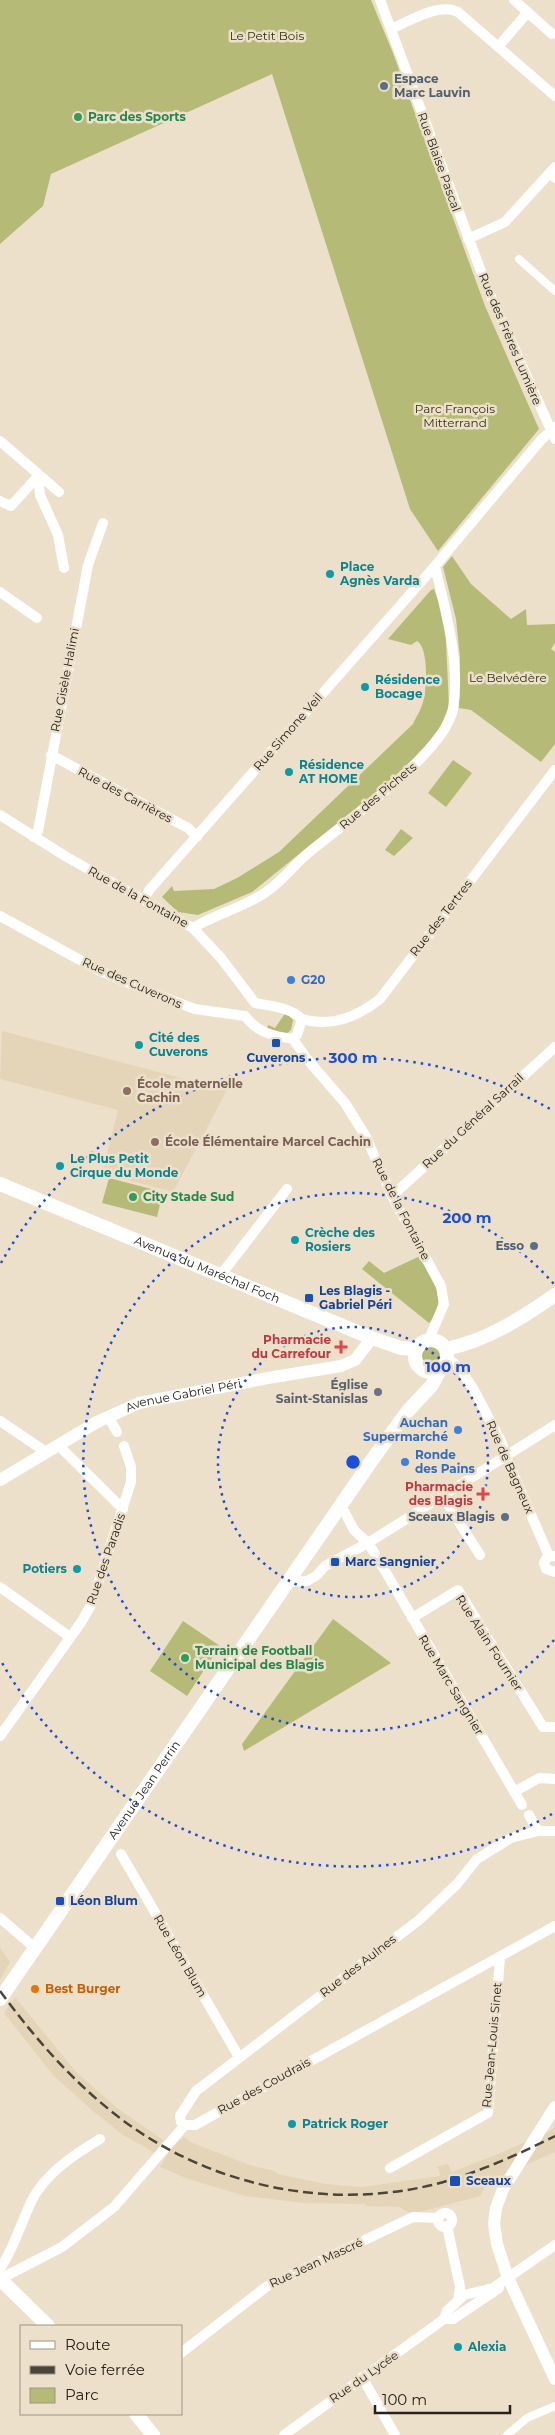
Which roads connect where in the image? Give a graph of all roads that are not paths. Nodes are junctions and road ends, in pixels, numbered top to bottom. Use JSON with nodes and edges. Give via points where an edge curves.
{"nodes":[{"id":1,"x":380,"y":0,"type":"edge"},
{"id":2,"x":514,"y":0,"type":"edge"},
{"id":3,"x":528,"y":12,"type":"junction"},
{"id":4,"x":391,"y":29,"type":"junction"},
{"id":5,"x":552,"y":34,"type":"dead end"},
{"id":6,"x":498,"y":47,"type":"junction"},
{"id":7,"x":555,"y":96,"type":"edge"},
{"id":8,"x":553,"y":173,"type":"edge"},
{"id":9,"x":468,"y":239,"type":"junction"},
{"id":10,"x":519,"y":258,"type":"dead end"},
{"id":11,"x":555,"y":290,"type":"edge"},
{"id":12,"x":554,"y":432,"type":"edge"},
{"id":13,"x":0,"y":441,"type":"edge"},
{"id":14,"x":38,"y":476,"type":"junction"},
{"id":15,"x":59,"y":492,"type":"dead end"},
{"id":16,"x":0,"y":501,"type":"edge"},
{"id":17,"x":103,"y":523,"type":"dead end"},
{"id":18,"x":435,"y":566,"type":"junction"},
{"id":19,"x":64,"y":568,"type":"dead end"},
{"id":20,"x":1,"y":594,"type":"edge"},
{"id":21,"x":37,"y":618,"type":"dead end"},
{"id":22,"x":51,"y":755,"type":"junction"},
{"id":23,"x":555,"y":770,"type":"edge"},
{"id":24,"x":0,"y":815,"type":"edge"},
{"id":25,"x":33,"y":837,"type":"junction"},
{"id":26,"x":197,"y":837,"type":"junction"},
{"id":27,"x":144,"y":899,"type":"junction"},
{"id":28,"x":0,"y":916,"type":"edge"},
{"id":29,"x":193,"y":928,"type":"junction"},
{"id":30,"x":255,"y":1003,"type":"junction"},
{"id":31,"x":245,"y":1016,"type":"junction"},
{"id":32,"x":302,"y":1019,"type":"junction"},
{"id":33,"x":293,"y":1039,"type":"junction"},
{"id":34,"x":555,"y":1047,"type":"edge"},
{"id":35,"x":0,"y":1184,"type":"edge"},
{"id":36,"x":288,"y":1189,"type":"dead end"},
{"id":37,"x":392,"y":1196,"type":"junction"},
{"id":38,"x":220,"y":1276,"type":"junction"},
{"id":39,"x":555,"y":1295,"type":"edge"},
{"id":40,"x":372,"y":1338,"type":"junction"},
{"id":41,"x":430,"y":1339,"type":"junction"},
{"id":42,"x":416,"y":1349,"type":"junction"},
{"id":43,"x":444,"y":1359,"type":"junction"},
{"id":44,"x":422,"y":1370,"type":"junction"},
{"id":45,"x":407,"y":1412,"type":"junction"},
{"id":46,"x":108,"y":1416,"type":"junction"},
{"id":47,"x":0,"y":1421,"type":"edge"},
{"id":48,"x":555,"y":1425,"type":"edge"},
{"id":49,"x":116,"y":1432,"type":"dead end"},
{"id":50,"x":58,"y":1445,"type":"junction"},
{"id":51,"x":124,"y":1446,"type":"dead end"},
{"id":52,"x":46,"y":1452,"type":"junction"},
{"id":53,"x":506,"y":1458,"type":"junction"},
{"id":54,"x":0,"y":1480,"type":"edge"},
{"id":55,"x":443,"y":1497,"type":"junction"},
{"id":56,"x":342,"y":1507,"type":"junction"},
{"id":57,"x":122,"y":1509,"type":"junction"},
{"id":58,"x":368,"y":1542,"type":"junction"},
{"id":59,"x":375,"y":1554,"type":"dead end"},
{"id":60,"x":480,"y":1556,"type":"dead end"},
{"id":61,"x":552,"y":1556,"type":"edge"},
{"id":62,"x":381,"y":1564,"type":"dead end"},
{"id":63,"x":555,"y":1572,"type":"edge"},
{"id":64,"x":289,"y":1582,"type":"junction"},
{"id":65,"x":0,"y":1587,"type":"edge"},
{"id":66,"x":412,"y":1618,"type":"junction"},
{"id":67,"x":70,"y":1638,"type":"junction"},
{"id":68,"x":555,"y":1726,"type":"edge"},
{"id":69,"x":0,"y":1736,"type":"edge"},
{"id":70,"x":555,"y":1778,"type":"edge"},
{"id":71,"x":514,"y":1792,"type":"junction"},
{"id":72,"x":522,"y":1805,"type":"dead end"},
{"id":73,"x":529,"y":1815,"type":"dead end"},
{"id":74,"x":538,"y":1831,"type":"junction"},
{"id":75,"x":555,"y":1831,"type":"edge"},
{"id":76,"x":121,"y":1854,"type":"dead end"},
{"id":77,"x":0,"y":1918,"type":"edge"},
{"id":78,"x":555,"y":1926,"type":"edge"},
{"id":79,"x":35,"y":1948,"type":"junction"},
{"id":80,"x":500,"y":1957,"type":"junction"},
{"id":81,"x":0,"y":1999,"type":"edge"},
{"id":82,"x":239,"y":2057,"type":"junction"},
{"id":83,"x":555,"y":2108,"type":"edge"},
{"id":84,"x":185,"y":2125,"type":"junction"},
{"id":85,"x":100,"y":2139,"type":"dead end"},
{"id":86,"x":390,"y":2168,"type":"dead end"},
{"id":87,"x":555,"y":2245,"type":"edge"},
{"id":88,"x":0,"y":2270,"type":"edge"},
{"id":89,"x":508,"y":2278,"type":"junction"},
{"id":90,"x":0,"y":2279,"type":"edge"},
{"id":91,"x":458,"y":2300,"type":"junction"},
{"id":92,"x":444,"y":2319,"type":"junction"},
{"id":93,"x":47,"y":2325,"type":"edge"},
{"id":94,"x":182,"y":2352,"type":"edge"},
{"id":95,"x":362,"y":2377,"type":"junction"},
{"id":96,"x":555,"y":2379,"type":"edge"},
{"id":97,"x":555,"y":2406,"type":"edge"},
{"id":98,"x":137,"y":2415,"type":"edge"},
{"id":99,"x":153,"y":2435,"type":"edge"},
{"id":100,"x":284,"y":2435,"type":"edge"},
{"id":101,"x":395,"y":2435,"type":"edge"},
{"id":102,"x":507,"y":2435,"type":"edge"}],
"edges":[{"from":1,"to":4,"type":"street","name":"Rue Blaise Pascal"},
{"from":2,"to":3,"type":"street"},
{"from":3,"to":5,"type":"street"},
{"from":3,"to":6,"type":"street"},
{"from":4,"to":6,"type":"street","via":[[439,10],[451,9]]},
{"from":4,"to":9,"type":"street","name":"Rue Blaise Pascal"},
{"from":6,"to":7,"type":"street"},
{"from":8,"to":9,"type":"street","via":[[506,222]]},
{"from":9,"to":12,"type":"street","name":"Rue des Frères Lumière"},
{"from":10,"to":11,"type":"street"},
{"from":12,"to":18,"type":"street","via":[[470,522]]},
{"from":13,"to":14,"type":"street"},
{"from":14,"to":15,"type":"street"},
{"from":14,"to":16,"type":"street","via":[[11,506]]},
{"from":14,"to":19,"type":"street","via":[[40,495],[58,534]]},
{"from":17,"to":22,"type":"street","name":"Rue Gisèle Halimi","via":[[88,565]]},
{"from":18,"to":26,"type":"street","name":"Rue Simone Veil"},
{"from":18,"to":29,"type":"street","name":"Rue des Pichets","via":[[449,621],[453,672],[452,710],[447,724],[417,764],[259,897]]},
{"from":20,"to":21,"type":"street"},
{"from":22,"to":25,"type":"street","name":"Rue Gisèle Halimi","via":[[38,830]]},
{"from":22,"to":26,"type":"street","name":"Rue des Carrières","via":[[188,828]]},
{"from":23,"to":32,"type":"street","name":"Rue des Tertres","via":[[380,999],[363,1012],[333,1022],[320,1024]]},
{"from":24,"to":25,"type":"street","name":"Rue de la Fontaine"},
{"from":25,"to":27,"type":"street","name":"Rue de la Fontaine"},
{"from":26,"to":27,"type":"street","name":"Rue Simone Veil"},
{"from":27,"to":29,"type":"street","name":"Rue de la Fontaine"},
{"from":28,"to":31,"type":"street","name":"Rue des Cuverons","via":[[100,971],[155,994],[195,1009]]},
{"from":29,"to":30,"type":"street","name":"Rue de la Fontaine"},
{"from":30,"to":31,"type":"street"},
{"from":30,"to":32,"type":"street","name":"Rue des Tertres","via":[[296,1013]]},
{"from":31,"to":33,"type":"street","via":[[263,1032]]},
{"from":32,"to":33,"type":"street"},
{"from":33,"to":37,"type":"street","name":"Rue de la Fontaine","via":[[345,1103],[366,1137]]},
{"from":34,"to":37,"type":"street","name":"Rue du Général Sarrail"},
{"from":35,"to":38,"type":"main road","name":"Avenue du Maréchal Foch"},
{"from":36,"to":38,"type":"street"},
{"from":37,"to":41,"type":"street","name":"Rue de la Fontaine","via":[[441,1286],[444,1304]]},
{"from":38,"to":40,"type":"main road","name":"Avenue du Maréchal Foch"},
{"from":39,"to":43,"type":"main road","via":[[519,1321],[462,1346]]},
{"from":40,"to":42,"type":"main road","name":"Avenue du Maréchal Foch","via":[[401,1348]]},
{"from":40,"to":46,"type":"street","name":"Avenue Gabriel Péri","via":[[355,1360],[341,1366],[153,1399]]},
{"from":41,"to":42,"type":"main road"},
{"from":41,"to":43,"type":"main road","via":[[436,1340]]},
{"from":42,"to":44,"type":"main road","via":[[414,1358]]},
{"from":43,"to":44,"type":"main road","via":[[433,1373]]},
{"from":43,"to":45,"type":"main road","name":"Avenue Jean Perrin","via":[[432,1385]]},
{"from":43,"to":53,"type":"street","name":"Rue de Bagneux","via":[[460,1368],[474,1390]]},
{"from":44,"to":45,"type":"main road","name":"Avenue Jean Perrin"},
{"from":45,"to":56,"type":"main road","name":"Avenue Jean Perrin"},
{"from":46,"to":49,"type":"street"},
{"from":46,"to":50,"type":"street","name":"Avenue Gabriel Péri"},
{"from":47,"to":52,"type":"street"},
{"from":48,"to":53,"type":"street"},
{"from":50,"to":52,"type":"street","name":"Avenue Gabriel Péri"},
{"from":50,"to":57,"type":"street"},
{"from":51,"to":57,"type":"street","name":"Rue des Paradis","via":[[131,1467],[131,1482]]},
{"from":52,"to":54,"type":"street","name":"Avenue Gabriel Péri"},
{"from":53,"to":55,"type":"street"},
{"from":53,"to":61,"type":"street","name":"Rue de Bagneux"},
{"from":55,"to":58,"type":"street"},
{"from":55,"to":60,"type":"street"},
{"from":56,"to":58,"type":"street","via":[[354,1530]]},
{"from":56,"to":64,"type":"main road","name":"Avenue Jean Perrin"},
{"from":57,"to":67,"type":"street","name":"Rue des Paradis","via":[[91,1605]]},
{"from":58,"to":59,"type":"street"},
{"from":58,"to":64,"type":"street","via":[[334,1560],[307,1581]]},
{"from":61,"to":63,"type":"street","name":"Rue de Bagneux","via":[[545,1560],[545,1566]]},
{"from":62,"to":66,"type":"street","name":"Rue Marc Sangnier"},
{"from":64,"to":79,"type":"main road","name":"Avenue Jean Perrin"},
{"from":65,"to":67,"type":"street"},
{"from":66,"to":68,"type":"street","name":"Rue Alain Fournier","via":[[458,1590],[543,1727]]},
{"from":66,"to":71,"type":"street","name":"Rue Marc Sangnier"},
{"from":67,"to":69,"type":"street","name":"Rue des Paradis"},
{"from":70,"to":71,"type":"street","via":[[539,1778]]},
{"from":71,"to":72,"type":"street","name":"Rue Marc Sangnier"},
{"from":73,"to":74,"type":"street"},
{"from":74,"to":75,"type":"street","name":"Rue des Aulnes"},
{"from":74,"to":82,"type":"street","name":"Rue des Aulnes","via":[[511,1838],[478,1859],[424,1915]]},
{"from":76,"to":82,"type":"street","name":"Rue Léon Blum"},
{"from":77,"to":79,"type":"street"},
{"from":78,"to":80,"type":"street","name":"Rue des Coudrais"},
{"from":79,"to":81,"type":"main road","name":"Avenue Jean Perrin"},
{"from":80,"to":84,"type":"street","name":"Rue des Coudrais","via":[[195,2125]]},
{"from":80,"to":86,"type":"street","name":"Rue Jean-Louis Sinet","via":[[488,2113]]},
{"from":82,"to":84,"type":"street","name":"Rue des Aulnes","via":[[188,2100],[180,2116]]},
{"from":83,"to":89,"type":"street","via":[[503,2189],[496,2208],[497,2244]]},
{"from":84,"to":90,"type":"street","via":[[114,2207],[62,2247]]},
{"from":85,"to":88,"type":"street","via":[[64,2162],[45,2182],[33,2199]]},
{"from":87,"to":89,"type":"street","name":"Rue du Lycée"},
{"from":89,"to":91,"type":"street","name":"Rue du Lycée","via":[[493,2288],[464,2295]]},
{"from":89,"to":92,"type":"street","name":"Rue du Lycée","via":[[495,2292],[458,2317]]},
{"from":89,"to":96,"type":"street"},
{"from":90,"to":93,"type":"main road"},
{"from":91,"to":92,"type":"street","name":"Rue du Lycée"},
{"from":91,"to":94,"type":"street","name":"Rue Jean Mascré","via":[[460,2287],[447,2226],[440,2225],[439,2218],[413,2217],[266,2287]]},
{"from":92,"to":95,"type":"street","name":"Rue du Lycée"},
{"from":95,"to":100,"type":"street","name":"Rue du Lycée"},
{"from":95,"to":101,"type":"street"},
{"from":97,"to":102,"type":"street","via":[[527,2418]]},
{"from":98,"to":99,"type":"main road"}]}
